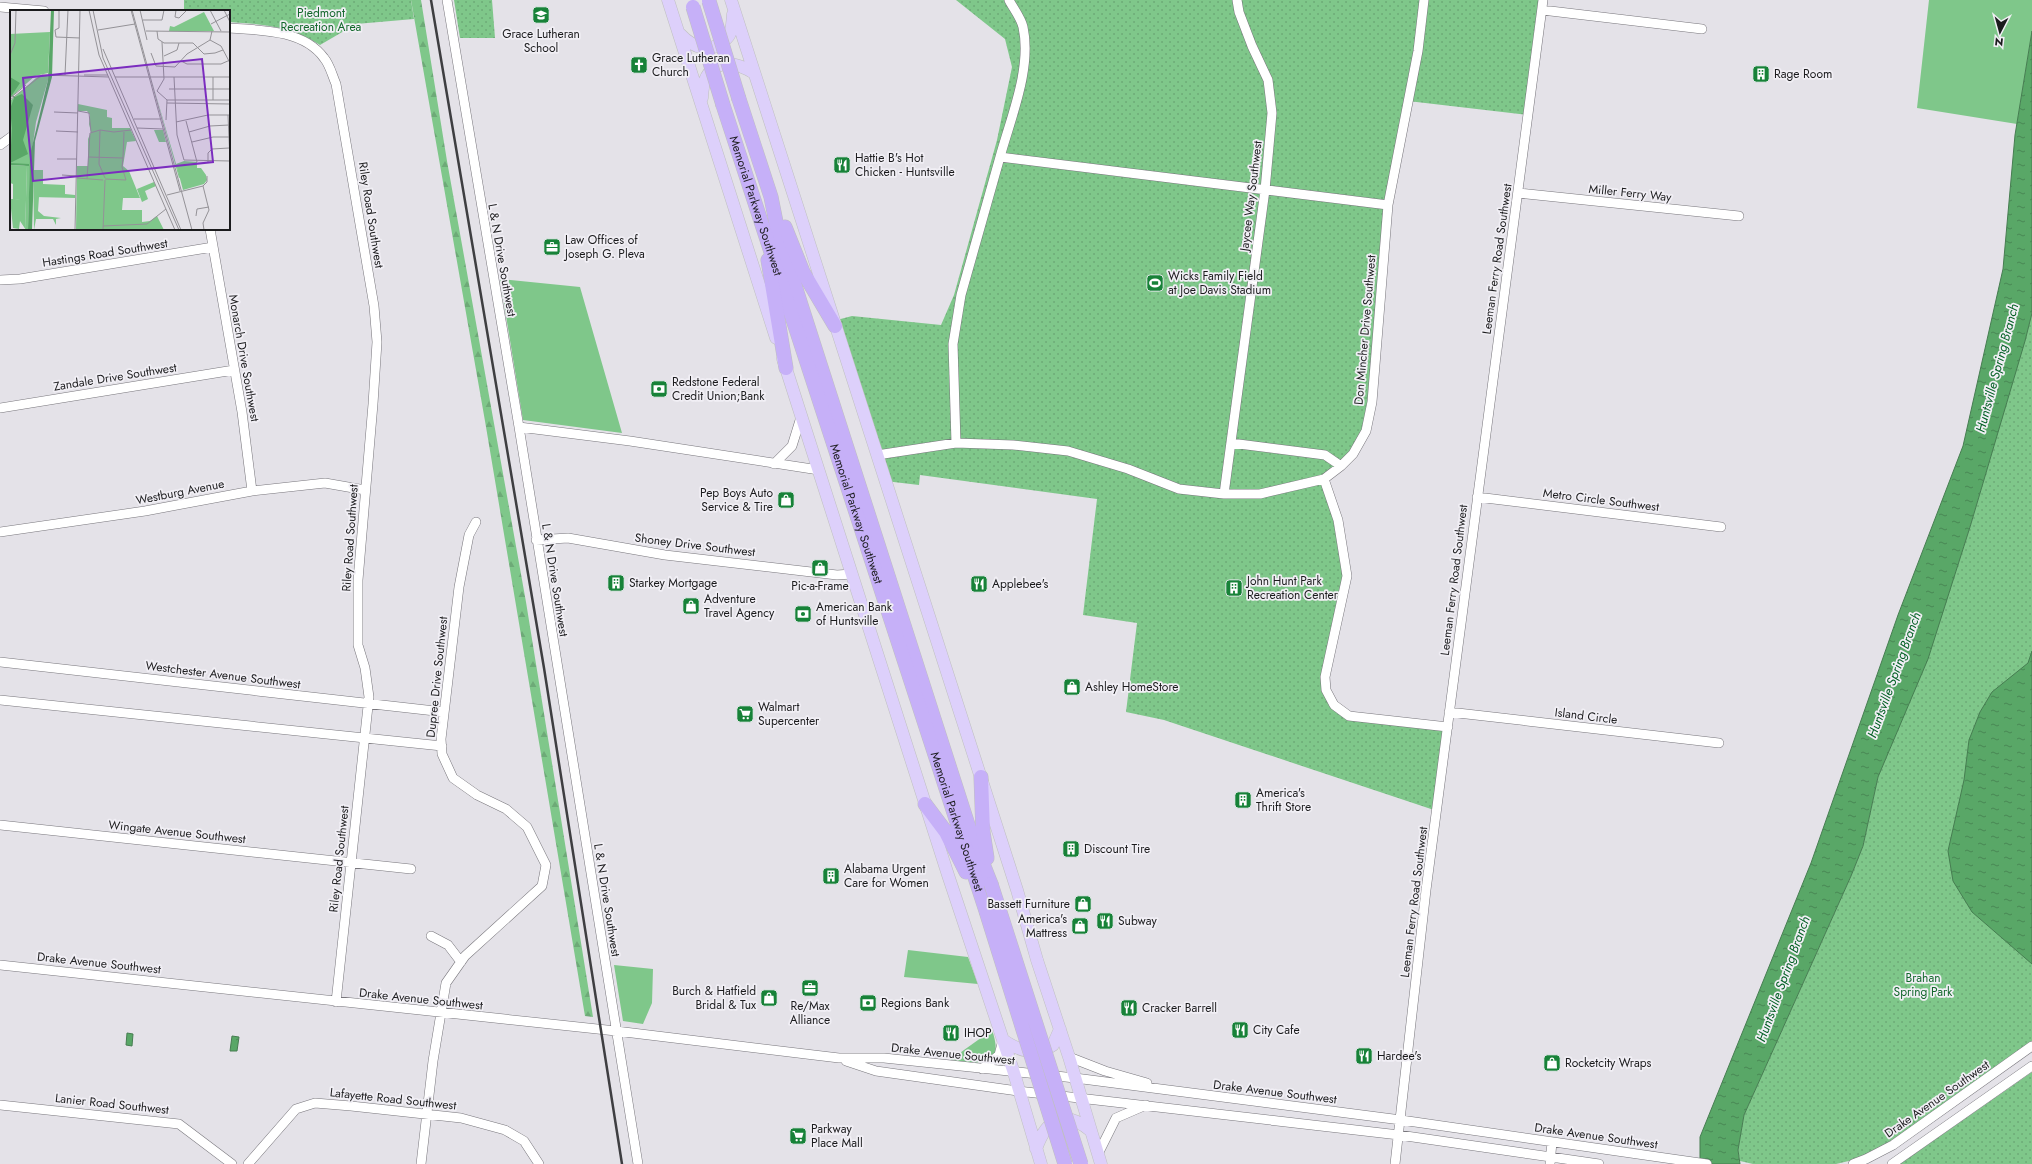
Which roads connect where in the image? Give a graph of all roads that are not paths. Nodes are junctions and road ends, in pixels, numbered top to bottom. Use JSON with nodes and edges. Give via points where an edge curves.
{"nodes":[{"id":1,"x":446,"y":0,"type":"edge"},
{"id":2,"x":668,"y":0,"type":"edge"},
{"id":3,"x":1008,"y":0,"type":"edge"},
{"id":4,"x":1237,"y":0,"type":"edge"},
{"id":5,"x":1424,"y":0,"type":"edge"},
{"id":6,"x":1543,"y":0,"type":"edge"},
{"id":7,"x":709,"y":1,"type":"edge"},
{"id":8,"x":692,"y":3,"type":"edge"},
{"id":9,"x":732,"y":5,"type":"edge"},
{"id":10,"x":0,"y":7,"type":"edge"},
{"id":11,"x":33,"y":10,"type":"edge"},
{"id":12,"x":1542,"y":10,"type":"junction"},
{"id":13,"x":230,"y":28,"type":"edge"},
{"id":14,"x":1702,"y":29,"type":"dead end"},
{"id":15,"x":678,"y":31,"type":"junction"},
{"id":16,"x":754,"y":73,"type":"junction"},
{"id":17,"x":702,"y":106,"type":"junction"},
{"id":18,"x":10,"y":138,"type":"edge"},
{"id":19,"x":0,"y":145,"type":"edge"},
{"id":20,"x":1000,"y":157,"type":"junction"},
{"id":21,"x":1265,"y":190,"type":"junction"},
{"id":22,"x":1518,"y":193,"type":"junction"},
{"id":23,"x":771,"y":197,"type":"junction"},
{"id":24,"x":1388,"y":205,"type":"junction"},
{"id":25,"x":1738,"y":216,"type":"dead end"},
{"id":26,"x":210,"y":230,"type":"edge"},
{"id":27,"x":767,"y":238,"type":"junction"},
{"id":28,"x":213,"y":247,"type":"junction"},
{"id":29,"x":0,"y":280,"type":"edge"},
{"id":30,"x":835,"y":326,"type":"junction"},
{"id":31,"x":786,"y":368,"type":"junction"},
{"id":32,"x":234,"y":370,"type":"junction"},
{"id":33,"x":0,"y":408,"type":"edge"},
{"id":34,"x":801,"y":417,"type":"junction"},
{"id":35,"x":519,"y":428,"type":"junction"},
{"id":36,"x":956,"y":443,"type":"junction"},
{"id":37,"x":1231,"y":443,"type":"junction"},
{"id":38,"x":877,"y":456,"type":"junction"},
{"id":39,"x":774,"y":464,"type":"junction"},
{"id":40,"x":1341,"y":466,"type":"junction"},
{"id":41,"x":820,"y":470,"type":"junction"},
{"id":42,"x":1324,"y":479,"type":"junction"},
{"id":43,"x":252,"y":490,"type":"junction"},
{"id":44,"x":365,"y":490,"type":"junction"},
{"id":45,"x":1224,"y":494,"type":"junction"},
{"id":46,"x":1477,"y":498,"type":"junction"},
{"id":47,"x":476,"y":522,"type":"dead end"},
{"id":48,"x":1722,"y":527,"type":"dead end"},
{"id":49,"x":0,"y":532,"type":"edge"},
{"id":50,"x":536,"y":540,"type":"junction"},
{"id":51,"x":852,"y":574,"type":"junction"},
{"id":52,"x":0,"y":662,"type":"edge"},
{"id":53,"x":0,"y":700,"type":"edge"},
{"id":54,"x":368,"y":704,"type":"junction"},
{"id":55,"x":444,"y":712,"type":"junction"},
{"id":56,"x":1449,"y":712,"type":"junction"},
{"id":57,"x":1448,"y":727,"type":"junction"},
{"id":58,"x":366,"y":739,"type":"junction"},
{"id":59,"x":1719,"y":743,"type":"dead end"},
{"id":60,"x":442,"y":746,"type":"junction"},
{"id":61,"x":981,"y":776,"type":"junction"},
{"id":62,"x":925,"y":804,"type":"junction"},
{"id":63,"x":0,"y":825,"type":"edge"},
{"id":64,"x":351,"y":862,"type":"junction"},
{"id":65,"x":411,"y":869,"type":"dead end"},
{"id":66,"x":991,"y":884,"type":"junction"},
{"id":67,"x":986,"y":911,"type":"junction"},
{"id":68,"x":431,"y":936,"type":"dead end"},
{"id":69,"x":461,"y":962,"type":"junction"},
{"id":70,"x":0,"y":965,"type":"edge"},
{"id":71,"x":336,"y":1002,"type":"junction"},
{"id":72,"x":441,"y":1013,"type":"junction"},
{"id":73,"x":1060,"y":1029,"type":"junction"},
{"id":74,"x":616,"y":1032,"type":"junction"},
{"id":75,"x":1003,"y":1040,"type":"junction"},
{"id":76,"x":2032,"y":1046,"type":"edge"},
{"id":77,"x":1069,"y":1057,"type":"junction"},
{"id":78,"x":839,"y":1058,"type":"junction"},
{"id":79,"x":895,"y":1060,"type":"junction"},
{"id":80,"x":2032,"y":1066,"type":"edge"},
{"id":81,"x":982,"y":1069,"type":"junction"},
{"id":82,"x":882,"y":1072,"type":"junction"},
{"id":83,"x":1014,"y":1073,"type":"junction"},
{"id":84,"x":1075,"y":1078,"type":"junction"},
{"id":85,"x":1018,"y":1091,"type":"junction"},
{"id":86,"x":1177,"y":1092,"type":"junction"},
{"id":87,"x":1081,"y":1097,"type":"junction"},
{"id":88,"x":1276,"y":1104,"type":"junction"},
{"id":89,"x":0,"y":1105,"type":"edge"},
{"id":90,"x":1146,"y":1105,"type":"junction"},
{"id":91,"x":1306,"y":1108,"type":"junction"},
{"id":92,"x":427,"y":1114,"type":"junction"},
{"id":93,"x":1274,"y":1120,"type":"junction"},
{"id":94,"x":1401,"y":1120,"type":"junction"},
{"id":95,"x":1305,"y":1124,"type":"junction"},
{"id":96,"x":1091,"y":1132,"type":"junction"},
{"id":97,"x":1399,"y":1135,"type":"junction"},
{"id":98,"x":1552,"y":1142,"type":"junction"},
{"id":99,"x":1036,"y":1149,"type":"junction"},
{"id":100,"x":1100,"y":1159,"type":"edge"},
{"id":101,"x":1550,"y":1161,"type":"edge"},
{"id":102,"x":232,"y":1164,"type":"edge"},
{"id":103,"x":248,"y":1164,"type":"edge"},
{"id":104,"x":421,"y":1164,"type":"edge"},
{"id":105,"x":539,"y":1164,"type":"edge"},
{"id":106,"x":638,"y":1164,"type":"edge"},
{"id":107,"x":1041,"y":1164,"type":"edge"},
{"id":108,"x":1065,"y":1164,"type":"edge"},
{"id":109,"x":1081,"y":1164,"type":"edge"},
{"id":110,"x":1395,"y":1164,"type":"edge"},
{"id":111,"x":1599,"y":1164,"type":"edge"},
{"id":112,"x":1707,"y":1164,"type":"edge"},
{"id":113,"x":1853,"y":1164,"type":"edge"},
{"id":114,"x":1892,"y":1164,"type":"edge"}],
"edges":[{"from":1,"to":35,"type":"street","name":"L & N Drive Southwest"},
{"from":2,"to":15,"type":"main road"},
{"from":3,"to":20,"type":"street","via":[[1023,26],[1026,55],[1021,83]]},
{"from":4,"to":21,"type":"street","name":"Jaycee Way Southwest","via":[[1252,46],[1268,80],[1272,113]]},
{"from":5,"to":24,"type":"street","name":"Don Mincher Drive Southwest","via":[[1418,51]]},
{"from":6,"to":12,"type":"street","name":"Leeman Ferry Road Southwest"},
{"from":7,"to":23,"type":"highway","name":"Memorial Parkway Southwest","bridge":true},
{"from":8,"to":27,"type":"highway","name":"Memorial Parkway Southwest","bridge":true},
{"from":9,"to":15,"type":"main road","via":[[731,30],[727,38],[718,44],[698,48],[690,44]]},
{"from":9,"to":16,"type":"main road"},
{"from":10,"to":11,"type":"street"},
{"from":12,"to":14,"type":"street"},
{"from":12,"to":22,"type":"street","name":"Leeman Ferry Road Southwest"},
{"from":13,"to":44,"type":"street","name":"Riley Road Southwest","via":[[287,35],[312,44],[325,59],[336,84],[374,306],[377,342]]},
{"from":15,"to":17,"type":"main road"},
{"from":16,"to":17,"type":"main road","via":[[736,64],[725,64],[715,68],[704,82]]},
{"from":16,"to":30,"type":"main road"},
{"from":17,"to":31,"type":"main road"},
{"from":18,"to":19,"type":"street"},
{"from":20,"to":21,"type":"street"},
{"from":20,"to":36,"type":"street","via":[[961,295],[953,344]]},
{"from":21,"to":24,"type":"street"},
{"from":21,"to":37,"type":"street","name":"Jaycee Way Southwest"},
{"from":22,"to":25,"type":"street","name":"Miller Ferry Way"},
{"from":22,"to":46,"type":"street","name":"Leeman Ferry Road Southwest"},
{"from":23,"to":30,"type":"highway","via":[[803,272]]},
{"from":23,"to":66,"type":"highway","name":"Memorial Parkway Southwest","via":[[778,232],[802,308],[970,831]]},
{"from":24,"to":40,"type":"street","name":"Don Mincher Drive Southwest","via":[[1372,402],[1366,430],[1353,454]]},
{"from":26,"to":28,"type":"street","name":"Monarch Drive Southwest"},
{"from":27,"to":31,"type":"highway","via":[[768,268]]},
{"from":27,"to":67,"type":"highway","name":"Memorial Parkway Southwest"},
{"from":28,"to":29,"type":"street","name":"Hastings Road Southwest","via":[[20,279]]},
{"from":28,"to":32,"type":"street","name":"Monarch Drive Southwest"},
{"from":30,"to":38,"type":"main road"},
{"from":31,"to":34,"type":"main road"},
{"from":32,"to":33,"type":"street","name":"Zandale Drive Southwest"},
{"from":32,"to":43,"type":"street","name":"Monarch Drive Southwest"},
{"from":34,"to":39,"type":"street","via":[[792,446]]},
{"from":34,"to":41,"type":"main road"},
{"from":35,"to":39,"type":"street","via":[[630,441]]},
{"from":35,"to":50,"type":"street","name":"L & N Drive Southwest"},
{"from":36,"to":38,"type":"street","name":"Don Mincher Drive Southwest"},
{"from":36,"to":45,"type":"street","name":"Don Mincher Drive Southwest","via":[[1013,445],[1068,451],[1128,469],[1179,489]]},
{"from":37,"to":40,"type":"street","via":[[1325,455]]},
{"from":37,"to":45,"type":"street","name":"Jaycee Way Southwest"},
{"from":38,"to":61,"type":"main road"},
{"from":39,"to":41,"type":"street"},
{"from":40,"to":42,"type":"street","name":"Don Mincher Drive Southwest"},
{"from":41,"to":51,"type":"main road"},
{"from":42,"to":45,"type":"street","name":"Don Mincher Drive Southwest","via":[[1260,494]]},
{"from":42,"to":57,"type":"street","via":[[1338,520],[1347,576],[1325,677],[1326,690],[1334,704],[1349,716]]},
{"from":43,"to":44,"type":"street","name":"Westburg Avenue","via":[[325,483]]},
{"from":43,"to":49,"type":"street","name":"Westburg Avenue","via":[[145,511]]},
{"from":44,"to":54,"type":"street","name":"Riley Road Southwest","via":[[358,580],[358,645],[365,668]]},
{"from":46,"to":48,"type":"street","name":"Metro Circle Southwest"},
{"from":46,"to":56,"type":"street","name":"Leeman Ferry Road Southwest"},
{"from":47,"to":55,"type":"street","name":"Dupree Drive Southwest","via":[[470,535],[459,587]]},
{"from":50,"to":51,"type":"street","name":"Shoney Drive Southwest","via":[[568,538],[665,555],[837,575]]},
{"from":50,"to":74,"type":"street","name":"L & N Drive Southwest"},
{"from":51,"to":62,"type":"main road"},
{"from":52,"to":54,"type":"street","name":"Westchester Avenue Southwest"},
{"from":53,"to":58,"type":"street"},
{"from":54,"to":55,"type":"street","name":"Westchester Avenue Southwest"},
{"from":54,"to":58,"type":"street","name":"Riley Road Southwest"},
{"from":55,"to":60,"type":"street","name":"Dupree Drive Southwest","via":[[440,739]]},
{"from":56,"to":57,"type":"street","name":"Leeman Ferry Road Southwest"},
{"from":56,"to":59,"type":"street","name":"Island Circle"},
{"from":57,"to":94,"type":"street","name":"Leeman Ferry Road Southwest"},
{"from":58,"to":60,"type":"street"},
{"from":58,"to":64,"type":"street","name":"Riley Road Southwest"},
{"from":60,"to":69,"type":"street","name":"Dupree Drive Southwest","via":[[442,754],[453,778],[477,795],[506,809],[528,827],[546,865],[542,886]]},
{"from":61,"to":66,"type":"highway","via":[[983,832]]},
{"from":61,"to":73,"type":"main road"},
{"from":62,"to":67,"type":"highway","via":[[946,832]]},
{"from":62,"to":75,"type":"main road"},
{"from":63,"to":64,"type":"street","name":"Wingate Avenue Southwest"},
{"from":64,"to":65,"type":"street","name":"Wingate Avenue Southwest"},
{"from":64,"to":71,"type":"street","name":"Riley Road Southwest"},
{"from":66,"to":109,"type":"highway","name":"Memorial Parkway Southwest","bridge":true},
{"from":67,"to":108,"type":"highway","name":"Memorial Parkway Southwest","bridge":true},
{"from":68,"to":69,"type":"street","via":[[448,945]]},
{"from":69,"to":72,"type":"street","name":"Dupree Drive Southwest","via":[[446,983]]},
{"from":70,"to":71,"type":"street","name":"Drake Avenue Southwest"},
{"from":71,"to":72,"type":"street","name":"Drake Avenue Southwest"},
{"from":72,"to":74,"type":"street","name":"Drake Avenue Southwest"},
{"from":72,"to":92,"type":"street","name":"Dupree Drive Southwest"},
{"from":73,"to":75,"type":"main road","via":[[1053,1045],[1040,1051],[1015,1048]]},
{"from":73,"to":77,"type":"main road"},
{"from":74,"to":78,"type":"street","name":"Drake Avenue Southwest"},
{"from":74,"to":106,"type":"street","name":"L & N Drive Southwest"},
{"from":75,"to":81,"type":"street","via":[[998,1055]]},
{"from":75,"to":83,"type":"main road"},
{"from":76,"to":113,"type":"street","name":"Drake Avenue Southwest","via":[[1893,1145]]},
{"from":77,"to":84,"type":"main road"},
{"from":77,"to":86,"type":"street","via":[[1104,1071]]},
{"from":78,"to":79,"type":"street","name":"Drake Avenue Southwest"},
{"from":78,"to":82,"type":"street","name":"Drake Avenue Southwest"},
{"from":79,"to":81,"type":"street","name":"Drake Avenue Southwest"},
{"from":79,"to":82,"type":"street","via":[[888,1061]]},
{"from":80,"to":114,"type":"street"},
{"from":81,"to":83,"type":"street","name":"Drake Avenue Southwest"},
{"from":82,"to":85,"type":"street","name":"Drake Avenue Southwest"},
{"from":83,"to":84,"type":"street","name":"Drake Avenue Southwest"},
{"from":83,"to":85,"type":"main road"},
{"from":84,"to":86,"type":"street","name":"Drake Avenue Southwest"},
{"from":84,"to":87,"type":"main road"},
{"from":85,"to":87,"type":"street","name":"Drake Avenue Southwest"},
{"from":85,"to":99,"type":"main road"},
{"from":86,"to":88,"type":"street","name":"Drake Avenue Southwest"},
{"from":87,"to":90,"type":"street","name":"Drake Avenue Southwest"},
{"from":87,"to":96,"type":"main road"},
{"from":88,"to":91,"type":"street","name":"Drake Avenue Southwest"},
{"from":88,"to":93,"type":"street"},
{"from":89,"to":102,"type":"street","name":"Lanier Road Southwest","via":[[179,1124]]},
{"from":90,"to":93,"type":"street","name":"Drake Avenue Southwest"},
{"from":90,"to":100,"type":"street","via":[[1116,1118]]},
{"from":91,"to":94,"type":"street","name":"Drake Avenue Southwest"},
{"from":91,"to":95,"type":"street"},
{"from":92,"to":103,"type":"street","name":"Lafayette Road Southwest","via":[[315,1103],[296,1110]]},
{"from":92,"to":104,"type":"street","name":"Dupree Drive Southwest"},
{"from":92,"to":105,"type":"street","name":"Lafayette Road Southwest","via":[[461,1118],[505,1130],[524,1141]]},
{"from":93,"to":95,"type":"street","name":"Drake Avenue Southwest"},
{"from":94,"to":97,"type":"street","name":"Leeman Ferry Road Southwest"},
{"from":94,"to":98,"type":"street","name":"Drake Avenue Southwest"},
{"from":95,"to":97,"type":"street","name":"Drake Avenue Southwest"},
{"from":96,"to":99,"type":"main road","via":[[1074,1119],[1054,1121],[1048,1125]]},
{"from":96,"to":100,"type":"main road"},
{"from":97,"to":101,"type":"street","name":"Drake Avenue Southwest"},
{"from":97,"to":110,"type":"street","name":"Leeman Ferry Road Southwest"},
{"from":98,"to":101,"type":"street"},
{"from":98,"to":112,"type":"street","name":"Drake Avenue Southwest"},
{"from":99,"to":107,"type":"main road"},
{"from":101,"to":111,"type":"street","name":"Drake Avenue Southwest"}]}
